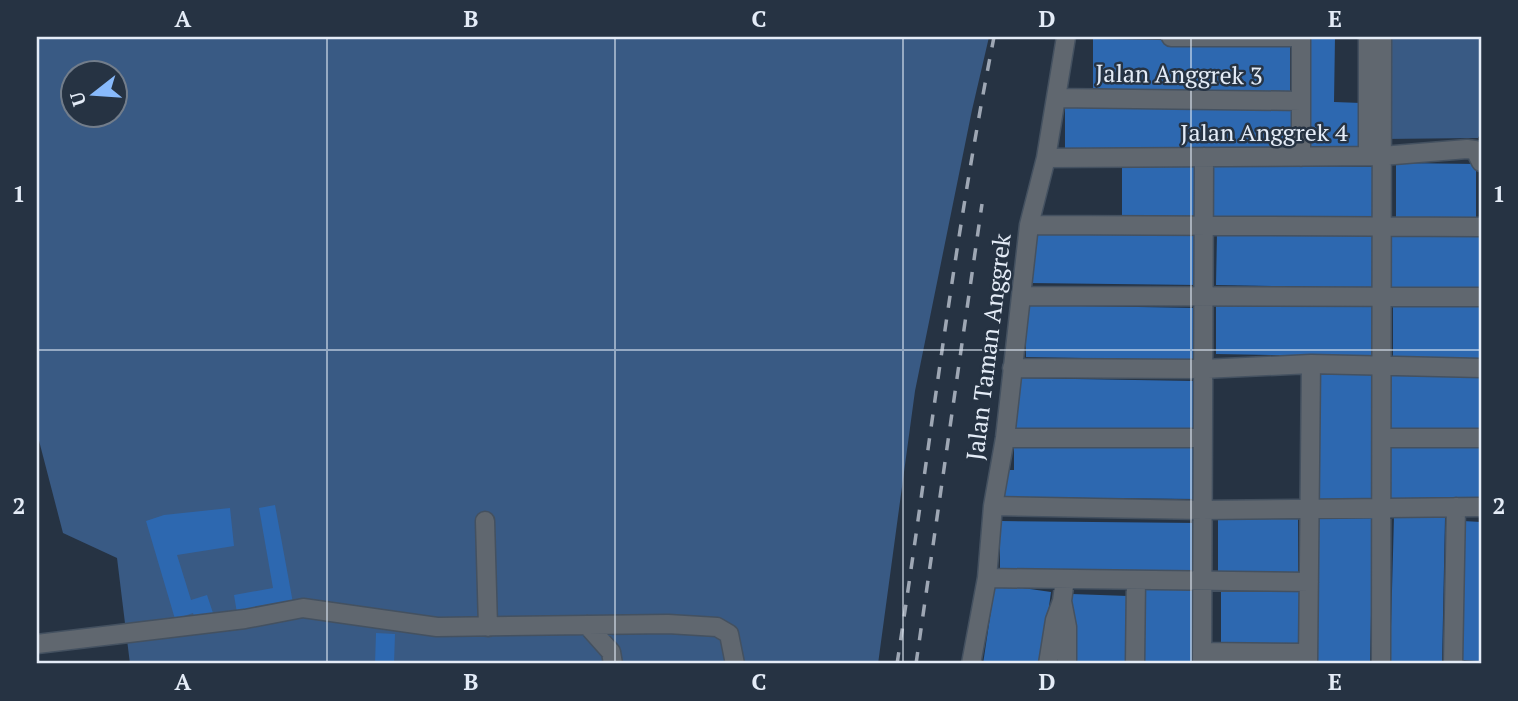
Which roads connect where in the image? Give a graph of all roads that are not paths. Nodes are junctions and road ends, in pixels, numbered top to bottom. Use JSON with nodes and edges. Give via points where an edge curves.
{"nodes":[{"id":1,"x":1066,"y":37,"type":"edge"},
{"id":2,"x":1171,"y":37,"type":"edge"},
{"id":3,"x":1301,"y":37,"type":"edge"},
{"id":4,"x":1368,"y":37,"type":"edge"},
{"id":5,"x":1382,"y":37,"type":"edge"},
{"id":6,"x":1057,"y":98,"type":"junction"},
{"id":7,"x":1301,"y":101,"type":"junction"},
{"id":8,"x":1375,"y":156,"type":"junction"},
{"id":9,"x":1203,"y":157,"type":"junction"},
{"id":10,"x":1301,"y":157,"type":"junction"},
{"id":11,"x":1046,"y":158,"type":"junction"},
{"id":12,"x":1480,"y":159,"type":"edge"},
{"id":13,"x":1029,"y":225,"type":"junction"},
{"id":14,"x":1203,"y":226,"type":"junction"},
{"id":15,"x":1382,"y":227,"type":"junction"},
{"id":16,"x":1481,"y":227,"type":"edge"},
{"id":17,"x":1022,"y":296,"type":"junction"},
{"id":18,"x":1203,"y":297,"type":"junction"},
{"id":19,"x":1382,"y":297,"type":"junction"},
{"id":20,"x":1481,"y":297,"type":"edge"},
{"id":21,"x":1311,"y":364,"type":"junction"},
{"id":22,"x":1382,"y":365,"type":"junction"},
{"id":23,"x":1481,"y":368,"type":"edge"},
{"id":24,"x":1012,"y":369,"type":"junction"},
{"id":25,"x":1203,"y":369,"type":"junction"},
{"id":26,"x":1005,"y":438,"type":"junction"},
{"id":27,"x":1202,"y":438,"type":"junction"},
{"id":28,"x":1382,"y":438,"type":"junction"},
{"id":29,"x":1481,"y":438,"type":"edge"},
{"id":30,"x":993,"y":506,"type":"junction"},
{"id":31,"x":1455,"y":507,"type":"junction"},
{"id":32,"x":1481,"y":508,"type":"edge"},
{"id":33,"x":1202,"y":509,"type":"junction"},
{"id":34,"x":1309,"y":509,"type":"junction"},
{"id":35,"x":1382,"y":509,"type":"junction"},
{"id":36,"x":485,"y":521,"type":"dead end"},
{"id":37,"x":987,"y":578,"type":"junction"},
{"id":38,"x":1065,"y":579,"type":"junction"},
{"id":39,"x":1136,"y":580,"type":"junction"},
{"id":40,"x":1202,"y":581,"type":"junction"},
{"id":41,"x":1309,"y":582,"type":"junction"},
{"id":42,"x":1062,"y":601,"type":"junction"},
{"id":43,"x":587,"y":625,"type":"junction"},
{"id":44,"x":488,"y":627,"type":"junction"},
{"id":45,"x":37,"y":644,"type":"edge"},
{"id":46,"x":1202,"y":658,"type":"edge"},
{"id":47,"x":1308,"y":658,"type":"edge"},
{"id":48,"x":613,"y":664,"type":"edge"},
{"id":49,"x":735,"y":664,"type":"edge"},
{"id":50,"x":971,"y":664,"type":"edge"},
{"id":51,"x":1048,"y":664,"type":"edge"},
{"id":52,"x":1067,"y":664,"type":"edge"},
{"id":53,"x":1135,"y":664,"type":"edge"},
{"id":54,"x":1381,"y":664,"type":"edge"},
{"id":55,"x":1453,"y":664,"type":"edge"}],
"edges":[{"from":1,"to":6,"type":"street","name":"Jalan Taman Anggrek"},
{"from":2,"to":3,"type":"street"},
{"from":3,"to":7,"type":"street"},
{"from":4,"to":8,"type":"street"},
{"from":5,"to":8,"type":"street"},
{"from":6,"to":7,"type":"street","name":"Jalan Anggrek 3"},
{"from":6,"to":11,"type":"street","name":"Jalan Taman Anggrek"},
{"from":7,"to":10,"type":"street"},
{"from":8,"to":10,"type":"street","name":"Jalan Anggrek 4"},
{"from":8,"to":12,"type":"street","name":"Jalan Anggrek 4","via":[[1468,149],[1475,150]]},
{"from":8,"to":15,"type":"street"},
{"from":9,"to":10,"type":"street","name":"Jalan Anggrek 4"},
{"from":9,"to":11,"type":"street","name":"Jalan Anggrek 4"},
{"from":9,"to":14,"type":"street"},
{"from":11,"to":13,"type":"street","name":"Jalan Taman Anggrek"},
{"from":13,"to":14,"type":"street"},
{"from":13,"to":17,"type":"street","name":"Jalan Taman Anggrek"},
{"from":14,"to":15,"type":"street"},
{"from":14,"to":18,"type":"street"},
{"from":15,"to":16,"type":"street"},
{"from":15,"to":19,"type":"street"},
{"from":17,"to":18,"type":"street"},
{"from":17,"to":24,"type":"street","name":"Jalan Taman Anggrek"},
{"from":18,"to":19,"type":"street"},
{"from":18,"to":25,"type":"street"},
{"from":19,"to":20,"type":"street"},
{"from":19,"to":22,"type":"street"},
{"from":21,"to":22,"type":"street"},
{"from":21,"to":25,"type":"street"},
{"from":21,"to":34,"type":"street"},
{"from":22,"to":23,"type":"street"},
{"from":22,"to":28,"type":"street"},
{"from":24,"to":25,"type":"street"},
{"from":24,"to":26,"type":"street","name":"Jalan Taman Anggrek"},
{"from":25,"to":27,"type":"street"},
{"from":26,"to":27,"type":"street"},
{"from":26,"to":30,"type":"street","name":"Jalan Taman Anggrek"},
{"from":27,"to":33,"type":"street"},
{"from":28,"to":29,"type":"street"},
{"from":28,"to":35,"type":"street"},
{"from":30,"to":33,"type":"street"},
{"from":30,"to":37,"type":"street","name":"Jalan Taman Anggrek"},
{"from":31,"to":32,"type":"street"},
{"from":31,"to":35,"type":"street"},
{"from":31,"to":55,"type":"street"},
{"from":33,"to":34,"type":"street"},
{"from":33,"to":40,"type":"street"},
{"from":34,"to":35,"type":"street"},
{"from":34,"to":41,"type":"street"},
{"from":35,"to":54,"type":"street"},
{"from":36,"to":44,"type":"street"},
{"from":37,"to":38,"type":"street"},
{"from":37,"to":50,"type":"street","name":"Jalan Taman Anggrek"},
{"from":38,"to":39,"type":"street"},
{"from":38,"to":42,"type":"street"},
{"from":39,"to":40,"type":"street"},
{"from":39,"to":53,"type":"street"},
{"from":40,"to":41,"type":"street"},
{"from":40,"to":46,"type":"street"},
{"from":41,"to":47,"type":"street"},
{"from":42,"to":51,"type":"street"},
{"from":42,"to":52,"type":"street"},
{"from":43,"to":44,"type":"street"},
{"from":43,"to":48,"type":"street","via":[[611,652]]},
{"from":43,"to":49,"type":"street","via":[[717,627],[729,634]]},
{"from":44,"to":45,"type":"street","via":[[437,627],[303,608]]},
{"from":46,"to":47,"type":"street"}]}
